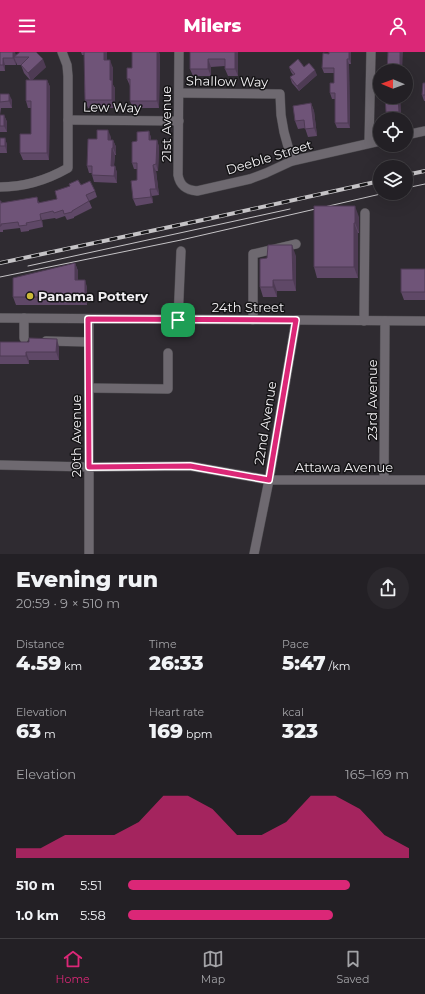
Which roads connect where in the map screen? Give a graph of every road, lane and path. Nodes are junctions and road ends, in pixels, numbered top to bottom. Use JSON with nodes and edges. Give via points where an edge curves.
{"nodes":[{"id":1,"x":62,"y":52,"type":"edge"},
{"id":2,"x":179,"y":52,"type":"edge"},
{"id":3,"x":371,"y":52,"type":"edge"},
{"id":4,"x":179,"y":93,"type":"junction"},
{"id":5,"x":68,"y":120,"type":"junction"},
{"id":6,"x":179,"y":121,"type":"junction"},
{"id":7,"x":425,"y":131,"type":"edge"},
{"id":8,"x":413,"y":134,"type":"edge"},
{"id":9,"x":373,"y":142,"type":"edge"},
{"id":10,"x":369,"y":143,"type":"junction"},
{"id":11,"x":292,"y":161,"type":"junction"},
{"id":12,"x":0,"y":187,"type":"edge"},
{"id":13,"x":190,"y":190,"type":"joint"},
{"id":14,"x":365,"y":213,"type":"dead end"},
{"id":15,"x":296,"y":244,"type":"dead end"},
{"id":16,"x":181,"y":251,"type":"dead end"},
{"id":17,"x":0,"y":318,"type":"edge"},
{"id":18,"x":24,"y":318,"type":"junction"},
{"id":19,"x":88,"y":319,"type":"junction"},
{"id":20,"x":178,"y":320,"type":"junction"},
{"id":21,"x":253,"y":320,"type":"junction"},
{"id":22,"x":296,"y":320,"type":"junction"},
{"id":23,"x":364,"y":321,"type":"junction"},
{"id":24,"x":385,"y":321,"type":"junction"},
{"id":25,"x":425,"y":321,"type":"edge"},
{"id":26,"x":24,"y":338,"type":"dead end"},
{"id":27,"x":34,"y":341,"type":"edge"},
{"id":28,"x":88,"y":342,"type":"junction"},
{"id":29,"x":168,"y":353,"type":"dead end"},
{"id":30,"x":89,"y":388,"type":"junction"},
{"id":31,"x":0,"y":465,"type":"edge"},
{"id":32,"x":89,"y":467,"type":"junction"},
{"id":33,"x":384,"y":479,"type":"junction"},
{"id":34,"x":269,"y":480,"type":"junction"},
{"id":35,"x":425,"y":480,"type":"edge"},
{"id":36,"x":89,"y":554,"type":"edge"},
{"id":37,"x":254,"y":554,"type":"edge"}],
"edges":[{"from":1,"to":5,"type":"street","via":[[68,76]]},
{"from":2,"to":4,"type":"street","name":"21st Avenue"},
{"from":3,"to":10,"type":"street"},
{"from":4,"to":6,"type":"street","name":"21st Avenue"},
{"from":4,"to":11,"type":"street","name":"Shallow Way","via":[[280,94],[282,120]]},
{"from":5,"to":6,"type":"street","name":"Lew Way"},
{"from":5,"to":12,"type":"street","via":[[68,168],[42,180]]},
{"from":6,"to":13,"type":"street","name":"21st Avenue","via":[[179,178],[181,184]]},
{"from":7,"to":8,"type":"street"},
{"from":9,"to":10,"type":"street","name":"Deeble Street"},
{"from":10,"to":11,"type":"street","name":"Deeble Street"},
{"from":11,"to":13,"type":"street","name":"Deeble Street","via":[[250,179],[197,191]]},
{"from":14,"to":23,"type":"street"},
{"from":15,"to":21,"type":"street","via":[[253,254]]},
{"from":16,"to":20,"type":"street"},
{"from":17,"to":18,"type":"street","name":"24th Street"},
{"from":18,"to":19,"type":"street","name":"24th Street"},
{"from":18,"to":26,"type":"street"},
{"from":19,"to":20,"type":"street","name":"24th Street"},
{"from":19,"to":28,"type":"street","name":"20th Avenue"},
{"from":20,"to":21,"type":"street","name":"24th Street"},
{"from":21,"to":22,"type":"street","name":"24th Street"},
{"from":22,"to":23,"type":"street","name":"24th Street"},
{"from":22,"to":34,"type":"street","name":"22nd Avenue"},
{"from":23,"to":24,"type":"street","name":"24th Street"},
{"from":24,"to":25,"type":"street","name":"24th Street"},
{"from":24,"to":33,"type":"street","name":"23rd Avenue"},
{"from":27,"to":28,"type":"street"},
{"from":28,"to":30,"type":"street","name":"20th Avenue"},
{"from":29,"to":30,"type":"street","via":[[168,389]]},
{"from":30,"to":32,"type":"street","name":"20th Avenue"},
{"from":31,"to":32,"type":"street","name":"Attawa Avenue"},
{"from":32,"to":34,"type":"street","name":"Attawa Avenue","via":[[190,466]]},
{"from":32,"to":36,"type":"street","name":"20th Avenue"},
{"from":33,"to":34,"type":"street","name":"Attawa Avenue"},
{"from":33,"to":35,"type":"street","name":"Attawa Avenue"},
{"from":34,"to":37,"type":"street","name":"22nd Avenue"}]}
